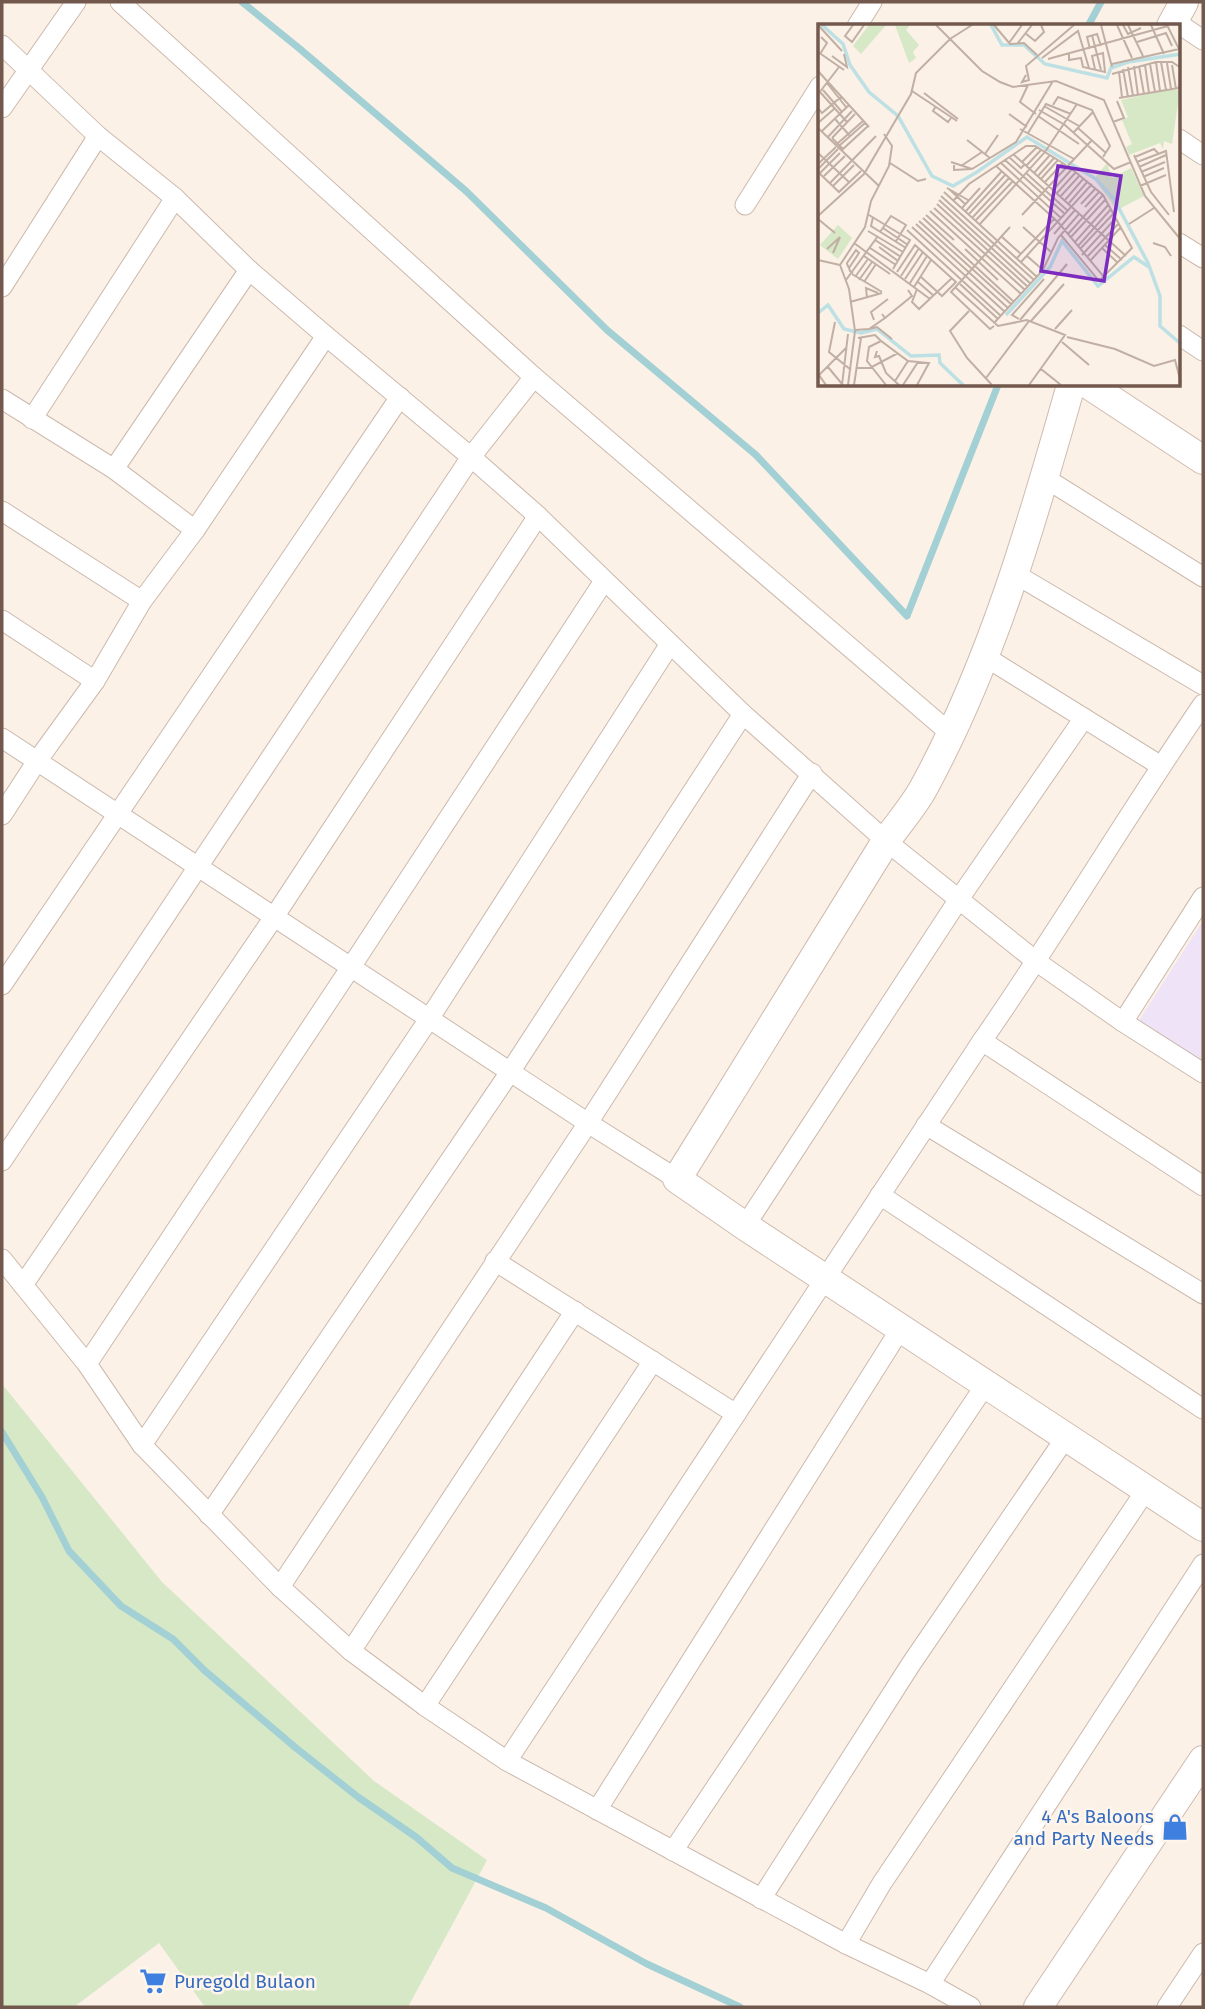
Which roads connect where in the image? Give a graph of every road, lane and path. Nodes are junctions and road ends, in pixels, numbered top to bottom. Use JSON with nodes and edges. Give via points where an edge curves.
{"nodes":[{"id":1,"x":76,"y":2,"type":"edge"},
{"id":2,"x":120,"y":2,"type":"edge"},
{"id":3,"x":872,"y":2,"type":"edge"},
{"id":4,"x":1176,"y":16,"type":"edge"},
{"id":5,"x":858,"y":24,"type":"edge"},
{"id":6,"x":1203,"y":40,"type":"edge"},
{"id":7,"x":2,"y":45,"type":"edge"},
{"id":8,"x":29,"y":69,"type":"junction"},
{"id":9,"x":818,"y":89,"type":"edge"},
{"id":10,"x":2,"y":108,"type":"edge"},
{"id":11,"x":98,"y":136,"type":"junction"},
{"id":12,"x":1180,"y":140,"type":"edge"},
{"id":13,"x":1203,"y":155,"type":"edge"},
{"id":14,"x":174,"y":198,"type":"junction"},
{"id":15,"x":745,"y":205,"type":"dead end"},
{"id":16,"x":1180,"y":244,"type":"edge"},
{"id":17,"x":1203,"y":258,"type":"edge"},
{"id":18,"x":249,"y":270,"type":"junction"},
{"id":19,"x":2,"y":287,"type":"edge"},
{"id":20,"x":326,"y":336,"type":"junction"},
{"id":21,"x":1180,"y":336,"type":"edge"},
{"id":22,"x":1203,"y":351,"type":"edge"},
{"id":23,"x":534,"y":377,"type":"junction"},
{"id":24,"x":1070,"y":387,"type":"edge"},
{"id":25,"x":1092,"y":387,"type":"edge"},
{"id":26,"x":400,"y":397,"type":"junction"},
{"id":27,"x":2,"y":399,"type":"edge"},
{"id":28,"x":32,"y":419,"type":"junction"},
{"id":29,"x":471,"y":457,"type":"junction"},
{"id":30,"x":1203,"y":460,"type":"edge"},
{"id":31,"x":114,"y":469,"type":"junction"},
{"id":32,"x":1045,"y":478,"type":"junction"},
{"id":33,"x":2,"y":512,"type":"edge"},
{"id":34,"x":538,"y":516,"type":"junction"},
{"id":35,"x":195,"y":530,"type":"junction"},
{"id":36,"x":1015,"y":574,"type":"junction"},
{"id":37,"x":1203,"y":577,"type":"edge"},
{"id":38,"x":604,"y":581,"type":"junction"},
{"id":39,"x":142,"y":601,"type":"junction"},
{"id":40,"x":2,"y":620,"type":"edge"},
{"id":41,"x":670,"y":644,"type":"junction"},
{"id":42,"x":984,"y":656,"type":"junction"},
{"id":43,"x":95,"y":681,"type":"junction"},
{"id":44,"x":1203,"y":685,"type":"edge"},
{"id":45,"x":1203,"y":704,"type":"edge"},
{"id":46,"x":743,"y":714,"type":"junction"},
{"id":47,"x":1083,"y":718,"type":"junction"},
{"id":48,"x":950,"y":733,"type":"junction"},
{"id":49,"x":2,"y":738,"type":"edge"},
{"id":50,"x":37,"y":761,"type":"junction"},
{"id":51,"x":1161,"y":766,"type":"junction"},
{"id":52,"x":811,"y":773,"type":"junction"},
{"id":53,"x":117,"y":813,"type":"junction"},
{"id":54,"x":2,"y":815,"type":"edge"},
{"id":55,"x":886,"y":841,"type":"junction"},
{"id":56,"x":198,"y":867,"type":"junction"},
{"id":57,"x":1203,"y":897,"type":"edge"},
{"id":58,"x":959,"y":899,"type":"junction"},
{"id":59,"x":274,"y":917,"type":"junction"},
{"id":60,"x":1037,"y":962,"type":"junction"},
{"id":61,"x":351,"y":967,"type":"junction"},
{"id":62,"x":2,"y":985,"type":"edge"},
{"id":63,"x":429,"y":1019,"type":"junction"},
{"id":64,"x":1124,"y":1022,"type":"junction"},
{"id":65,"x":982,"y":1041,"type":"junction"},
{"id":66,"x":510,"y":1072,"type":"junction"},
{"id":67,"x":1203,"y":1073,"type":"edge"},
{"id":68,"x":588,"y":1123,"type":"junction"},
{"id":69,"x":926,"y":1125,"type":"junction"},
{"id":70,"x":2,"y":1161,"type":"edge"},
{"id":71,"x":677,"y":1179,"type":"junction"},
{"id":72,"x":1203,"y":1186,"type":"edge"},
{"id":73,"x":880,"y":1195,"type":"junction"},
{"id":74,"x":745,"y":1226,"type":"junction"},
{"id":75,"x":2,"y":1259,"type":"edge"},
{"id":76,"x":495,"y":1261,"type":"junction"},
{"id":77,"x":825,"y":1279,"type":"junction"},
{"id":78,"x":23,"y":1285,"type":"junction"},
{"id":79,"x":1203,"y":1294,"type":"edge"},
{"id":80,"x":576,"y":1311,"type":"junction"},
{"id":81,"x":901,"y":1328,"type":"junction"},
{"id":82,"x":653,"y":1361,"type":"junction"},
{"id":83,"x":87,"y":1364,"type":"junction"},
{"id":84,"x":986,"y":1384,"type":"junction"},
{"id":85,"x":1203,"y":1409,"type":"edge"},
{"id":86,"x":736,"y":1414,"type":"junction"},
{"id":87,"x":1066,"y":1437,"type":"junction"},
{"id":88,"x":142,"y":1445,"type":"junction"},
{"id":89,"x":1146,"y":1490,"type":"junction"},
{"id":90,"x":209,"y":1516,"type":"junction"},
{"id":91,"x":1203,"y":1527,"type":"edge"},
{"id":92,"x":1203,"y":1564,"type":"edge"},
{"id":93,"x":280,"y":1587,"type":"junction"},
{"id":94,"x":351,"y":1651,"type":"junction"},
{"id":95,"x":425,"y":1706,"type":"junction"},
{"id":96,"x":1203,"y":1760,"type":"edge"},
{"id":97,"x":507,"y":1761,"type":"junction"},
{"id":98,"x":597,"y":1810,"type":"junction"},
{"id":99,"x":673,"y":1852,"type":"junction"},
{"id":100,"x":761,"y":1899,"type":"junction"},
{"id":101,"x":846,"y":1944,"type":"junction"},
{"id":102,"x":1203,"y":1953,"type":"edge"},
{"id":103,"x":930,"y":1984,"type":"junction"},
{"id":104,"x":971,"y":2007,"type":"edge"},
{"id":105,"x":1038,"y":2007,"type":"edge"},
{"id":106,"x":1167,"y":2007,"type":"edge"}],
"edges":[{"from":1,"to":8,"type":"street"},
{"from":2,"to":23,"type":"street"},
{"from":3,"to":5,"type":"street"},
{"from":4,"to":6,"type":"street"},
{"from":7,"to":8,"type":"street"},
{"from":8,"to":10,"type":"street"},
{"from":8,"to":11,"type":"street"},
{"from":9,"to":15,"type":"street"},
{"from":11,"to":14,"type":"street"},
{"from":11,"to":19,"type":"street"},
{"from":12,"to":13,"type":"street"},
{"from":14,"to":18,"type":"street"},
{"from":14,"to":28,"type":"street"},
{"from":16,"to":17,"type":"street"},
{"from":18,"to":20,"type":"street"},
{"from":18,"to":31,"type":"street"},
{"from":20,"to":26,"type":"street"},
{"from":20,"to":35,"type":"street"},
{"from":21,"to":22,"type":"street"},
{"from":23,"to":29,"type":"street"},
{"from":23,"to":48,"type":"street"},
{"from":24,"to":32,"type":"street"},
{"from":25,"to":30,"type":"street"},
{"from":26,"to":29,"type":"street"},
{"from":26,"to":53,"type":"street"},
{"from":27,"to":28,"type":"street"},
{"from":28,"to":31,"type":"street"},
{"from":29,"to":34,"type":"street"},
{"from":29,"to":56,"type":"street"},
{"from":31,"to":35,"type":"street"},
{"from":32,"to":36,"type":"street"},
{"from":32,"to":37,"type":"street"},
{"from":33,"to":39,"type":"street"},
{"from":34,"to":38,"type":"street"},
{"from":34,"to":59,"type":"street"},
{"from":35,"to":39,"type":"street"},
{"from":36,"to":42,"type":"street"},
{"from":36,"to":44,"type":"street"},
{"from":38,"to":41,"type":"street"},
{"from":38,"to":61,"type":"street"},
{"from":39,"to":43,"type":"street"},
{"from":40,"to":43,"type":"street"},
{"from":41,"to":46,"type":"street"},
{"from":41,"to":63,"type":"street"},
{"from":42,"to":47,"type":"street"},
{"from":42,"to":48,"type":"street"},
{"from":43,"to":50,"type":"street"},
{"from":45,"to":51,"type":"street"},
{"from":46,"to":52,"type":"street"},
{"from":46,"to":66,"type":"street"},
{"from":47,"to":51,"type":"street"},
{"from":47,"to":58,"type":"street"},
{"from":48,"to":55,"type":"street","via":[[922,791]]},
{"from":49,"to":50,"type":"street"},
{"from":50,"to":53,"type":"street"},
{"from":50,"to":54,"type":"street"},
{"from":51,"to":60,"type":"street"},
{"from":52,"to":55,"type":"street"},
{"from":52,"to":68,"type":"street"},
{"from":53,"to":56,"type":"street"},
{"from":53,"to":62,"type":"street"},
{"from":55,"to":58,"type":"street"},
{"from":55,"to":71,"type":"street"},
{"from":56,"to":59,"type":"street"},
{"from":56,"to":70,"type":"street"},
{"from":57,"to":64,"type":"street"},
{"from":58,"to":60,"type":"street"},
{"from":58,"to":74,"type":"street"},
{"from":59,"to":61,"type":"street"},
{"from":59,"to":78,"type":"street"},
{"from":60,"to":64,"type":"street"},
{"from":60,"to":65,"type":"street"},
{"from":61,"to":63,"type":"street"},
{"from":61,"to":83,"type":"street"},
{"from":63,"to":66,"type":"street"},
{"from":63,"to":88,"type":"street"},
{"from":64,"to":67,"type":"street"},
{"from":65,"to":69,"type":"street"},
{"from":65,"to":72,"type":"street"},
{"from":66,"to":68,"type":"street"},
{"from":66,"to":90,"type":"street"},
{"from":68,"to":71,"type":"street"},
{"from":68,"to":76,"type":"street"},
{"from":69,"to":73,"type":"street"},
{"from":69,"to":79,"type":"street"},
{"from":71,"to":74,"type":"street"},
{"from":73,"to":77,"type":"street"},
{"from":73,"to":85,"type":"street"},
{"from":74,"to":77,"type":"street"},
{"from":75,"to":78,"type":"street"},
{"from":76,"to":80,"type":"street"},
{"from":76,"to":93,"type":"street"},
{"from":77,"to":81,"type":"street"},
{"from":77,"to":86,"type":"street"},
{"from":78,"to":83,"type":"street"},
{"from":80,"to":82,"type":"street"},
{"from":80,"to":94,"type":"street"},
{"from":81,"to":84,"type":"street"},
{"from":81,"to":98,"type":"street"},
{"from":82,"to":86,"type":"street"},
{"from":82,"to":95,"type":"street"},
{"from":83,"to":88,"type":"street"},
{"from":84,"to":87,"type":"street"},
{"from":84,"to":99,"type":"street"},
{"from":86,"to":97,"type":"street"},
{"from":87,"to":89,"type":"street"},
{"from":87,"to":100,"type":"street","via":[[911,1664]]},
{"from":88,"to":90,"type":"street"},
{"from":89,"to":91,"type":"street"},
{"from":89,"to":101,"type":"street","via":[[882,1883]]},
{"from":90,"to":93,"type":"street"},
{"from":92,"to":103,"type":"street"},
{"from":93,"to":94,"type":"street"},
{"from":94,"to":95,"type":"street"},
{"from":95,"to":97,"type":"street"},
{"from":96,"to":105,"type":"street"},
{"from":97,"to":98,"type":"street"},
{"from":98,"to":99,"type":"street"},
{"from":99,"to":100,"type":"street"},
{"from":100,"to":101,"type":"street"},
{"from":101,"to":103,"type":"street"},
{"from":102,"to":106,"type":"street"},
{"from":103,"to":104,"type":"street"}]}
